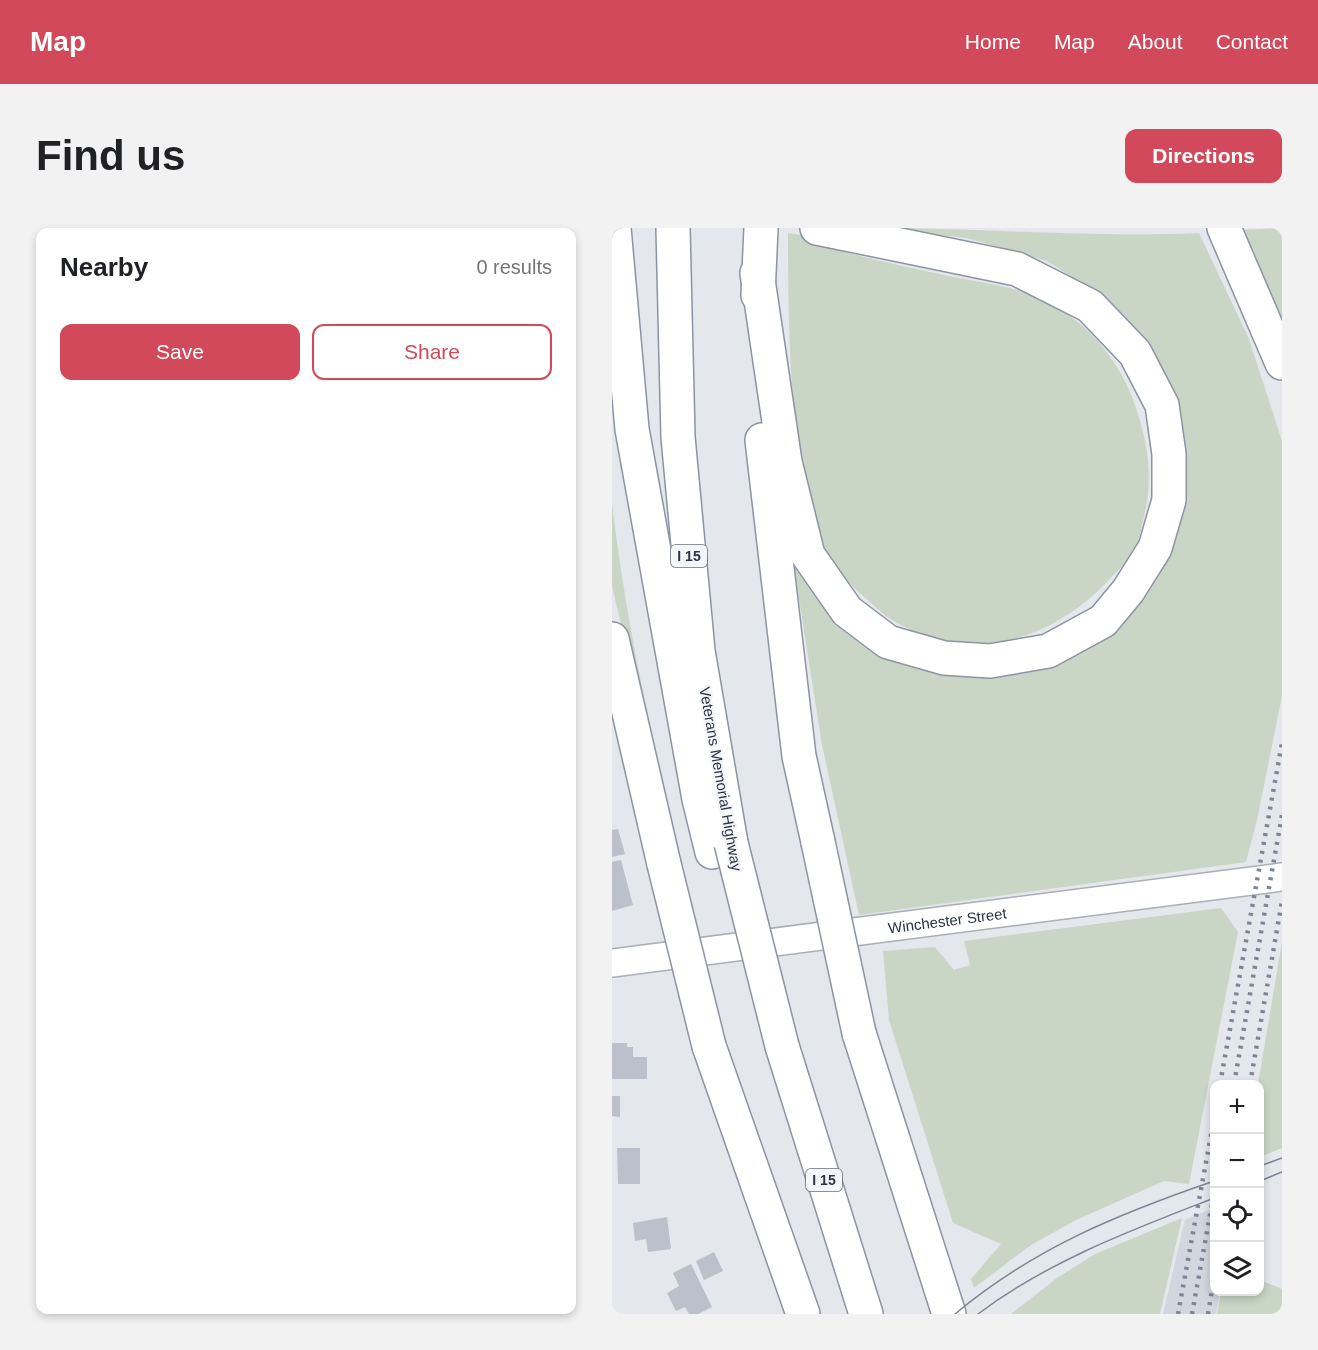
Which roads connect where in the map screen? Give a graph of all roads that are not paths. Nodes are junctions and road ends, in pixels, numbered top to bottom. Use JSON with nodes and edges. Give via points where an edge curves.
{"nodes":[{"id":1,"x":673,"y":228,"type":"edge"},
{"id":2,"x":761,"y":228,"type":"edge"},
{"id":3,"x":817,"y":228,"type":"edge"},
{"id":4,"x":1224,"y":228,"type":"edge"},
{"id":5,"x":614,"y":230,"type":"edge"},
{"id":6,"x":758,"y":273,"type":"junction"},
{"id":7,"x":1282,"y":363,"type":"edge"},
{"id":8,"x":612,"y":639,"type":"edge"},
{"id":9,"x":721,"y":848,"type":"junction"},
{"id":10,"x":1282,"y":877,"type":"edge"},
{"id":11,"x":612,"y":963,"type":"edge"},
{"id":12,"x":771,"y":1046,"type":"junction"},
{"id":13,"x":803,"y":1314,"type":"edge"},
{"id":14,"x":843,"y":1314,"type":"edge"},
{"id":15,"x":866,"y":1314,"type":"edge"},
{"id":16,"x":949,"y":1314,"type":"edge"}],
"edges":[{"from":1,"to":9,"type":"highway","name":"Veterans Memorial Highway","number":"I 15","via":[[678,437]]},
{"from":2,"to":6,"type":"highway"},
{"from":3,"to":6,"type":"highway","via":[[1017,269],[1090,306],[1135,353],[1162,405],[1169,454],[1169,500],[1155,548],[1103,621],[1048,651],[990,661],[944,658],[888,642],[847,611],[808,555],[785,462]]},
{"from":4,"to":7,"type":"highway"},
{"from":5,"to":9,"type":"highway","via":[[632,429],[699,799]]},
{"from":6,"to":16,"type":"highway","bridge":true,"via":[[762,448],[799,756],[859,1033]]},
{"from":8,"to":13,"type":"highway","bridge":true,"via":[[709,1046]]},
{"from":9,"to":12,"type":"highway","name":"Veterans Memorial Highway","number":"I 15","bridge":true},
{"from":10,"to":11,"type":"main road","name":"Winchester Street"},
{"from":12,"to":14,"type":"highway","via":[[772,1093]]},
{"from":12,"to":15,"type":"highway","name":"Veterans Memorial Highway","number":"I 15"}]}
